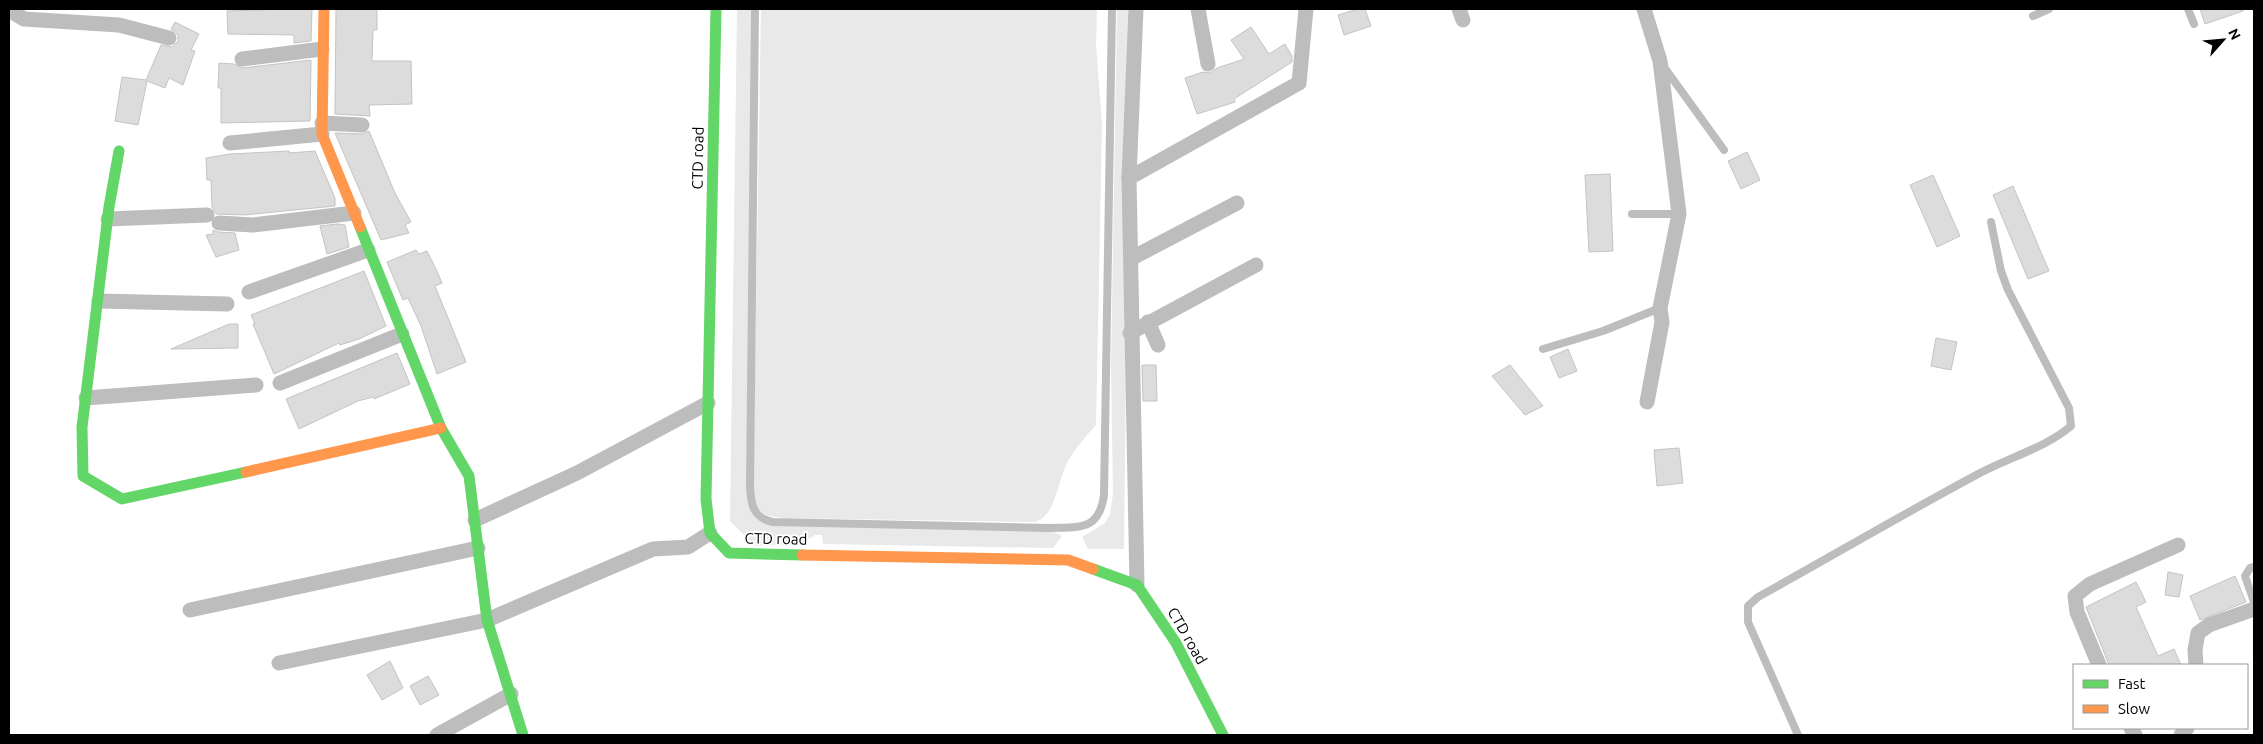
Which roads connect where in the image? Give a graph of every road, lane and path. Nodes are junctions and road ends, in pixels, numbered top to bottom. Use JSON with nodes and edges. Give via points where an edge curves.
{"nodes":[{"id":1,"x":324,"y":9,"type":"edge"},
{"id":2,"x":716,"y":9,"type":"edge"},
{"id":3,"x":755,"y":9,"type":"edge"},
{"id":4,"x":1112,"y":9,"type":"edge"},
{"id":5,"x":1136,"y":9,"type":"edge"},
{"id":6,"x":1198,"y":9,"type":"edge"},
{"id":7,"x":1306,"y":9,"type":"edge"},
{"id":8,"x":1644,"y":9,"type":"edge"},
{"id":9,"x":2049,"y":9,"type":"edge"},
{"id":10,"x":2188,"y":9,"type":"edge"},
{"id":11,"x":9,"y":10,"type":"edge"},
{"id":12,"x":2033,"y":16,"type":"dead end"},
{"id":13,"x":2194,"y":24,"type":"dead end"},
{"id":14,"x":169,"y":38,"type":"dead end"},
{"id":15,"x":322,"y":49,"type":"junction"},
{"id":16,"x":242,"y":59,"type":"dead end"},
{"id":17,"x":1660,"y":61,"type":"junction"},
{"id":18,"x":1208,"y":64,"type":"dead end"},
{"id":19,"x":362,"y":125,"type":"dead end"},
{"id":20,"x":322,"y":129,"type":"junction"},
{"id":21,"x":230,"y":143,"type":"dead end"},
{"id":22,"x":1724,"y":150,"type":"dead end"},
{"id":23,"x":119,"y":151,"type":"dead end"},
{"id":24,"x":1129,"y":178,"type":"junction"},
{"id":25,"x":1237,"y":203,"type":"dead end"},
{"id":26,"x":354,"y":213,"type":"junction"},
{"id":27,"x":1632,"y":214,"type":"dead end"},
{"id":28,"x":1678,"y":214,"type":"junction"},
{"id":29,"x":108,"y":218,"type":"junction"},
{"id":30,"x":1991,"y":222,"type":"dead end"},
{"id":31,"x":368,"y":250,"type":"junction"},
{"id":32,"x":1132,"y":258,"type":"junction"},
{"id":33,"x":1256,"y":265,"type":"dead end"},
{"id":34,"x":248,"y":292,"type":"dead end"},
{"id":35,"x":99,"y":301,"type":"junction"},
{"id":36,"x":227,"y":304,"type":"dead end"},
{"id":37,"x":1660,"y":308,"type":"junction"},
{"id":38,"x":1148,"y":322,"type":"junction"},
{"id":39,"x":1130,"y":332,"type":"junction"},
{"id":40,"x":402,"y":334,"type":"junction"},
{"id":41,"x":1158,"y":345,"type":"dead end"},
{"id":42,"x":1544,"y":349,"type":"dead end"},
{"id":43,"x":280,"y":383,"type":"dead end"},
{"id":44,"x":256,"y":385,"type":"dead end"},
{"id":45,"x":86,"y":398,"type":"junction"},
{"id":46,"x":1647,"y":402,"type":"dead end"},
{"id":47,"x":708,"y":403,"type":"junction"},
{"id":48,"x":441,"y":428,"type":"junction"},
{"id":49,"x":475,"y":520,"type":"junction"},
{"id":50,"x":1072,"y":527,"type":"junction"},
{"id":51,"x":710,"y":533,"type":"junction"},
{"id":52,"x":1072,"y":536,"type":"dead end"},
{"id":53,"x":2178,"y":545,"type":"dead end"},
{"id":54,"x":478,"y":548,"type":"junction"},
{"id":55,"x":2254,"y":566,"type":"edge"},
{"id":56,"x":1137,"y":584,"type":"junction"},
{"id":57,"x":2254,"y":602,"type":"edge"},
{"id":58,"x":2254,"y":609,"type":"edge"},
{"id":59,"x":190,"y":610,"type":"dead end"},
{"id":60,"x":487,"y":620,"type":"junction"},
{"id":61,"x":279,"y":663,"type":"dead end"},
{"id":62,"x":2099,"y":664,"type":"edge"},
{"id":63,"x":2196,"y":664,"type":"edge"},
{"id":64,"x":511,"y":694,"type":"junction"},
{"id":65,"x":437,"y":735,"type":"edge"},
{"id":66,"x":523,"y":735,"type":"edge"},
{"id":67,"x":1223,"y":735,"type":"edge"},
{"id":68,"x":1798,"y":735,"type":"edge"}],
"edges":[{"from":1,"to":15,"type":"street"},
{"from":2,"to":47,"type":"street","name":"CTD road"},
{"from":3,"to":50,"type":"lane","via":[[750,487],[753,508],[758,516],[773,522]]},
{"from":4,"to":50,"type":"lane","via":[[1104,495],[1099,517],[1093,522]]},
{"from":5,"to":24,"type":"street"},
{"from":6,"to":18,"type":"street"},
{"from":7,"to":24,"type":"street","via":[[1299,83]]},
{"from":8,"to":17,"type":"street"},
{"from":9,"to":12,"type":"lane"},
{"from":10,"to":13,"type":"lane"},
{"from":11,"to":14,"type":"street","via":[[24,19],[119,25]]},
{"from":15,"to":16,"type":"street"},
{"from":15,"to":20,"type":"street"},
{"from":17,"to":22,"type":"lane"},
{"from":17,"to":28,"type":"street"},
{"from":19,"to":20,"type":"street"},
{"from":20,"to":21,"type":"street"},
{"from":20,"to":26,"type":"street"},
{"from":23,"to":29,"type":"street"},
{"from":24,"to":32,"type":"street"},
{"from":25,"to":32,"type":"street"},
{"from":26,"to":29,"type":"street","via":[[253,225],[213,219]]},
{"from":26,"to":31,"type":"street"},
{"from":27,"to":28,"type":"lane"},
{"from":28,"to":37,"type":"street"},
{"from":29,"to":35,"type":"street"},
{"from":30,"to":68,"type":"lane","via":[[2008,290],[2070,408],[2071,426],[2059,436],[1940,495],[1758,597],[1748,606],[1748,622]]},
{"from":31,"to":34,"type":"street"},
{"from":31,"to":40,"type":"street"},
{"from":32,"to":39,"type":"street"},
{"from":33,"to":38,"type":"street"},
{"from":35,"to":36,"type":"street"},
{"from":35,"to":45,"type":"street"},
{"from":37,"to":42,"type":"lane"},
{"from":37,"to":46,"type":"street","via":[[1662,322]]},
{"from":38,"to":39,"type":"street"},
{"from":38,"to":41,"type":"street"},
{"from":39,"to":56,"type":"street"},
{"from":40,"to":43,"type":"street"},
{"from":40,"to":48,"type":"street"},
{"from":44,"to":45,"type":"street"},
{"from":45,"to":48,"type":"street","via":[[82,427],[83,476],[122,499]]},
{"from":47,"to":49,"type":"street","via":[[577,473]]},
{"from":47,"to":51,"type":"street","name":"CTD road","via":[[706,499]]},
{"from":48,"to":49,"type":"street","via":[[469,476]]},
{"from":49,"to":54,"type":"street"},
{"from":50,"to":52,"type":"lane"},
{"from":51,"to":56,"type":"street","name":"CTD road","via":[[729,553],[1068,560]]},
{"from":51,"to":60,"type":"street","via":[[688,547],[653,549]]},
{"from":53,"to":62,"type":"street","via":[[2090,584],[2075,596],[2077,612]]},
{"from":54,"to":59,"type":"street"},
{"from":54,"to":60,"type":"street"},
{"from":55,"to":57,"type":"lane","via":[[2245,576]]},
{"from":56,"to":67,"type":"street","name":"CTD road","via":[[1176,643]]},
{"from":58,"to":63,"type":"street","via":[[2209,625],[2198,633]]},
{"from":60,"to":61,"type":"street"},
{"from":60,"to":64,"type":"street"},
{"from":64,"to":65,"type":"street"},
{"from":64,"to":66,"type":"street"}]}
